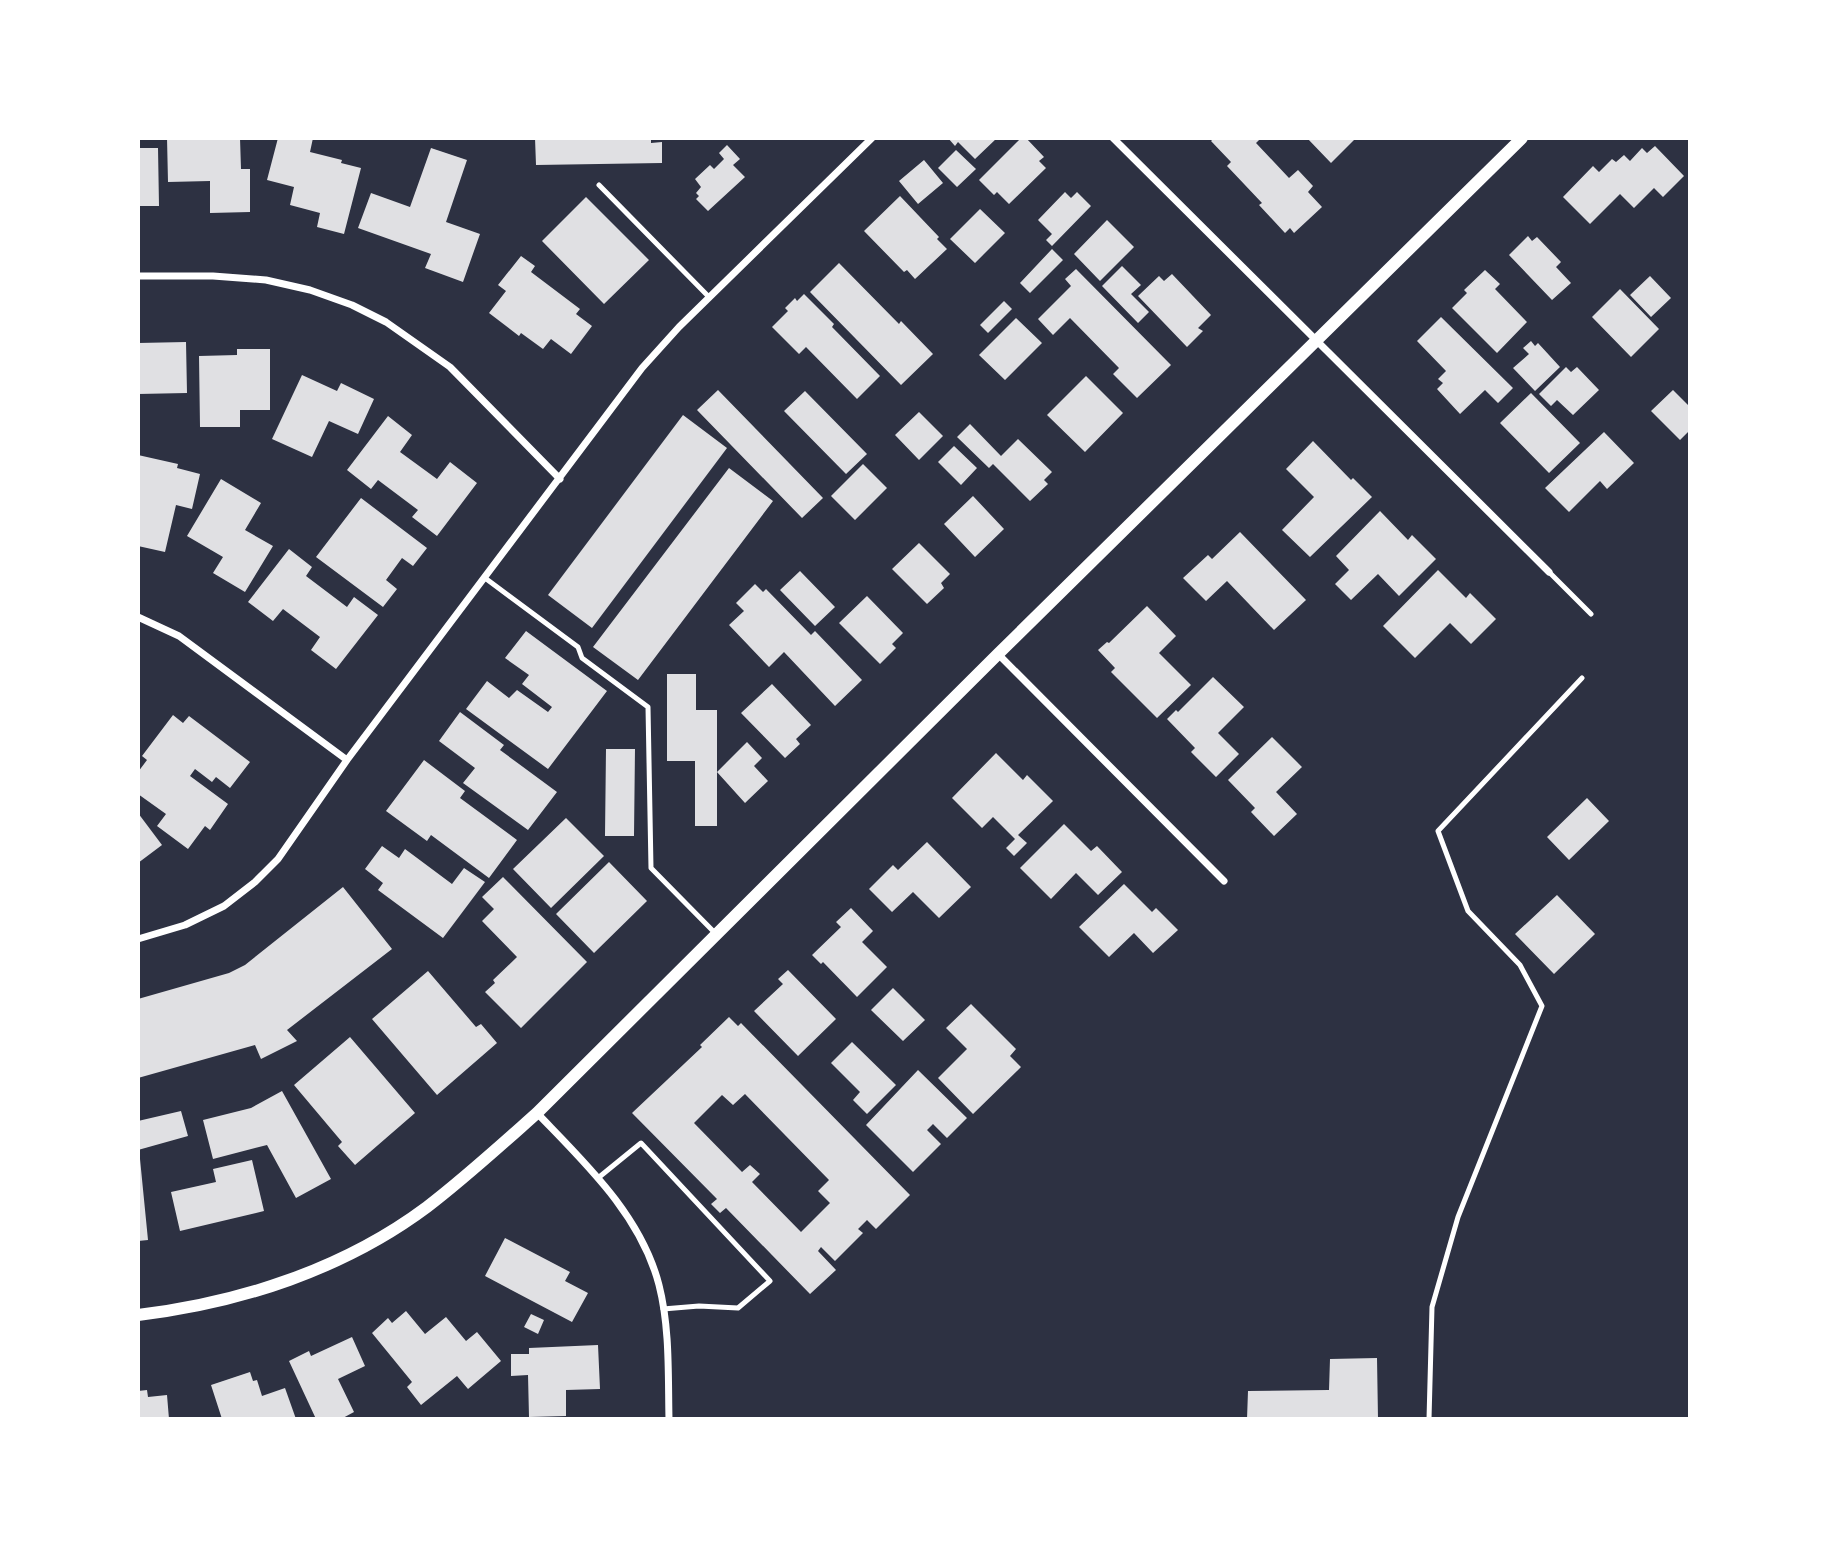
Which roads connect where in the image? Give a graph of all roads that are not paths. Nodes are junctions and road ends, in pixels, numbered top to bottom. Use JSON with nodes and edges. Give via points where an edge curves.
{"nodes":[{"id":1,"x":872,"y":138,"type":"edge"},
{"id":2,"x":1113,"y":138,"type":"edge"},
{"id":3,"x":1522,"y":138,"type":"edge"},
{"id":4,"x":599,"y":184,"type":"dead end"},
{"id":5,"x":138,"y":276,"type":"edge"},
{"id":6,"x":709,"y":297,"type":"junction"},
{"id":7,"x":1316,"y":342,"type":"junction"},
{"id":8,"x":560,"y":479,"type":"junction"},
{"id":9,"x":1549,"y":572,"type":"joint"},
{"id":10,"x":485,"y":578,"type":"junction"},
{"id":11,"x":1591,"y":614,"type":"dead end"},
{"id":12,"x":138,"y":617,"type":"edge"},
{"id":13,"x":998,"y":654,"type":"junction"},
{"id":14,"x":1582,"y":678,"type":"dead end"},
{"id":15,"x":348,"y":760,"type":"junction"},
{"id":16,"x":1224,"y":881,"type":"dead end"},
{"id":17,"x":715,"y":933,"type":"junction"},
{"id":18,"x":138,"y":939,"type":"edge"},
{"id":19,"x":537,"y":1113,"type":"junction"},
{"id":20,"x":598,"y":1178,"type":"junction"},
{"id":21,"x":663,"y":1309,"type":"junction"},
{"id":22,"x":138,"y":1314,"type":"edge"},
{"id":23,"x":669,"y":1419,"type":"edge"},
{"id":24,"x":1429,"y":1419,"type":"edge"}],
"edges":[{"from":1,"to":6,"type":"street"},
{"from":2,"to":7,"type":"street"},
{"from":3,"to":7,"type":"street"},
{"from":4,"to":6,"type":"lane"},
{"from":5,"to":8,"type":"street","via":[[266,280],[352,305],[450,367]]},
{"from":6,"to":8,"type":"street","via":[[642,368]]},
{"from":7,"to":9,"type":"street"},
{"from":7,"to":13,"type":"street"},
{"from":8,"to":10,"type":"street"},
{"from":9,"to":11,"type":"lane"},
{"from":10,"to":15,"type":"street"},
{"from":10,"to":17,"type":"lane","via":[[578,647],[582,658],[648,707],[651,868]]},
{"from":12,"to":15,"type":"street","via":[[179,636]]},
{"from":13,"to":16,"type":"street"},
{"from":13,"to":17,"type":"street"},
{"from":14,"to":24,"type":"lane","via":[[1438,831],[1468,911],[1520,965],[1542,1006],[1458,1217],[1432,1307]]},
{"from":15,"to":18,"type":"street","via":[[296,836],[255,882],[224,906],[185,925]]},
{"from":17,"to":19,"type":"street"},
{"from":19,"to":20,"type":"street"},
{"from":19,"to":22,"type":"street","via":[[425,1209],[337,1260],[235,1297]]},
{"from":20,"to":21,"type":"street","via":[[647,1251]]},
{"from":20,"to":21,"type":"lane","via":[[641,1143],[770,1281],[738,1308]]},
{"from":21,"to":23,"type":"street"}]}
